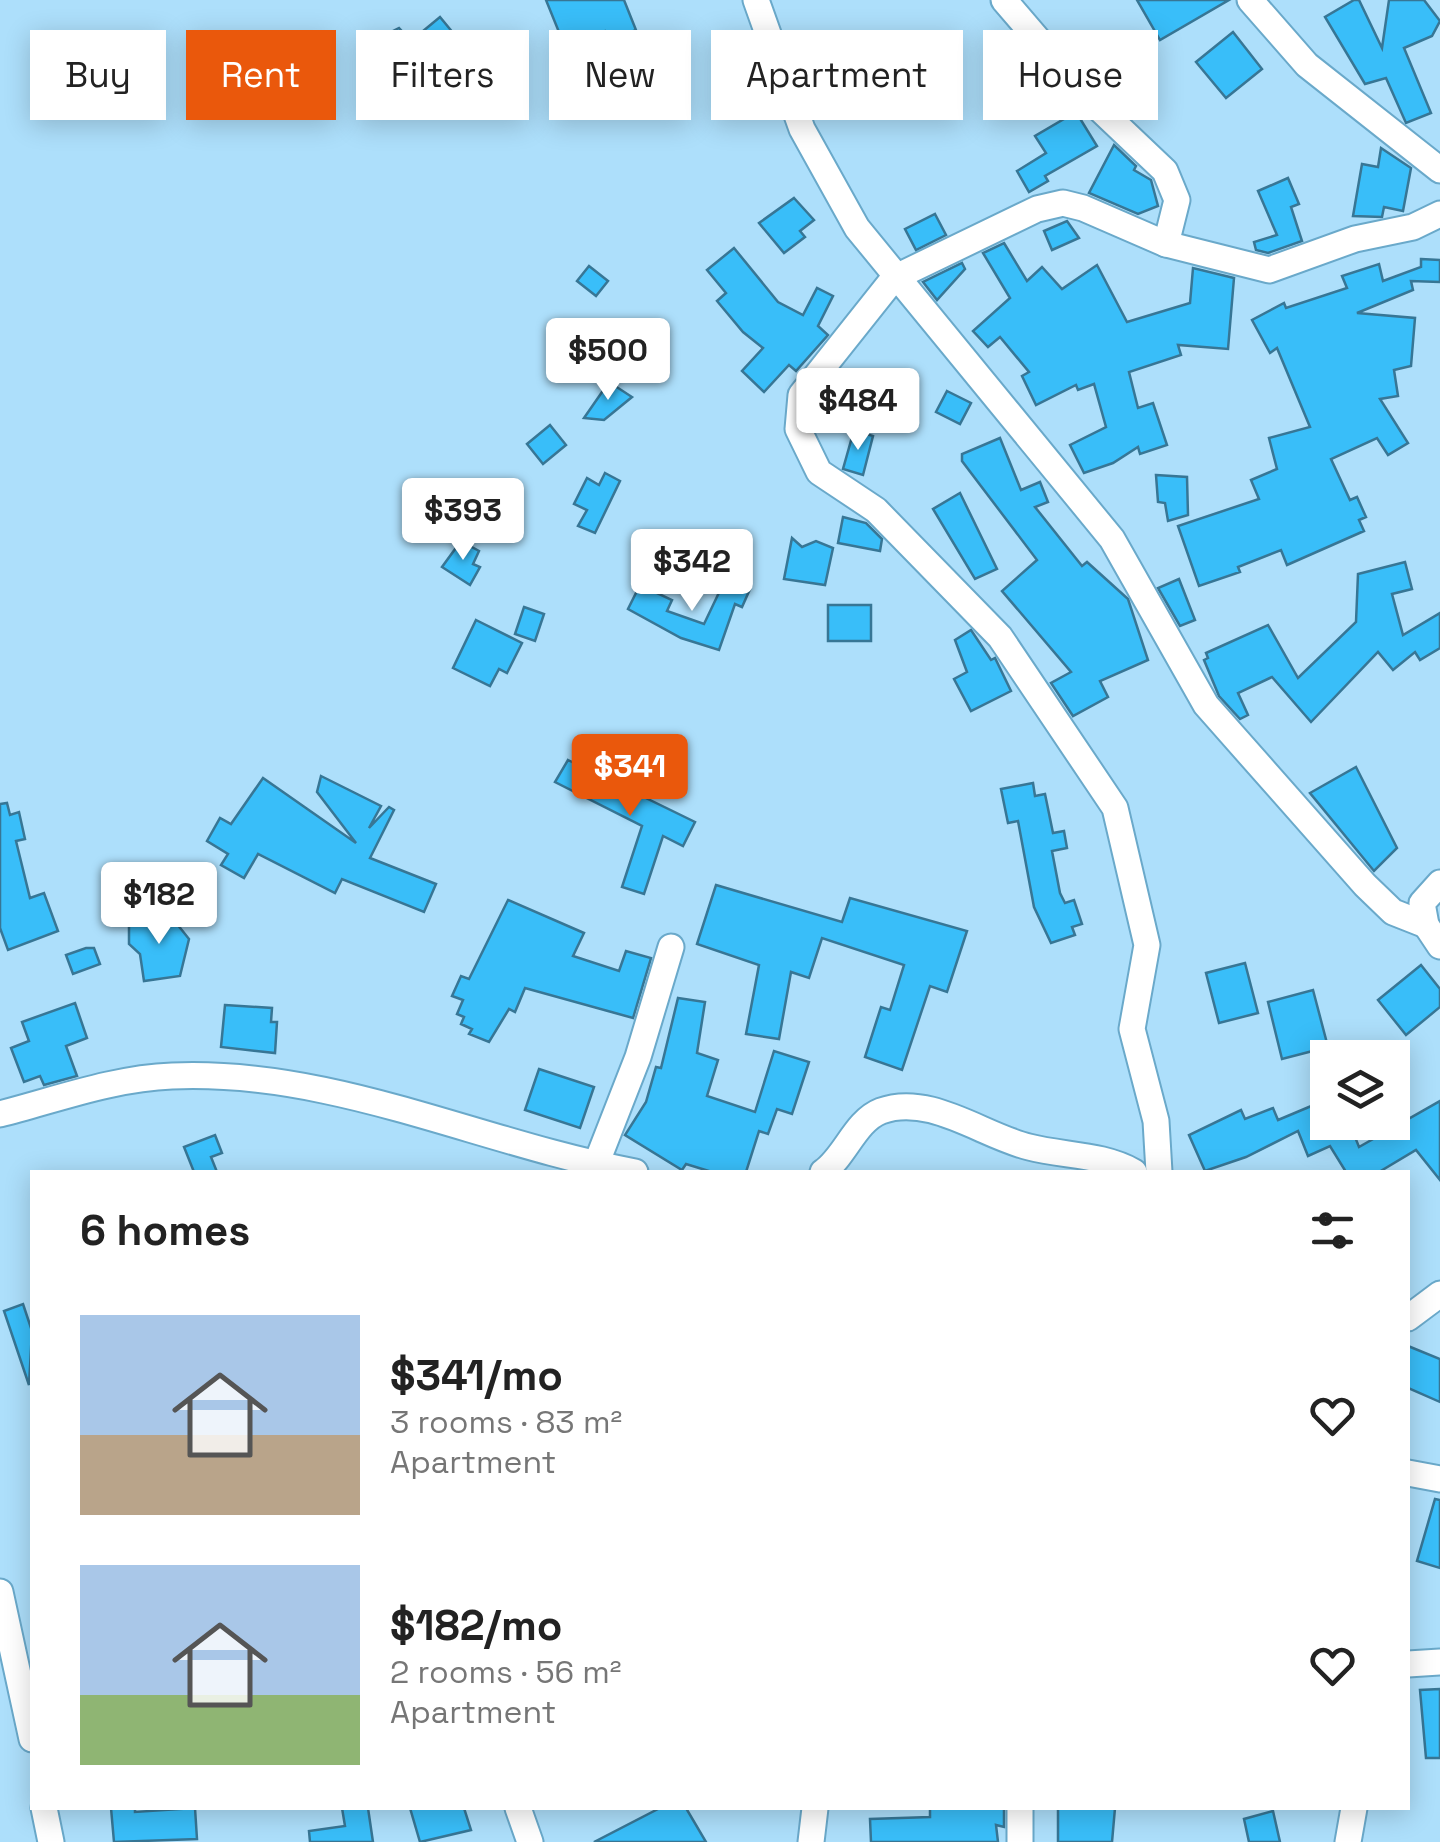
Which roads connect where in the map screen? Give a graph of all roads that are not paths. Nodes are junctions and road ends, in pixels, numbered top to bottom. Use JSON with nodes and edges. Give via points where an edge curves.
{"nodes":[{"id":1,"x":756,"y":0,"type":"edge"},
{"id":2,"x":1004,"y":0,"type":"edge"},
{"id":3,"x":1250,"y":0,"type":"edge"},
{"id":4,"x":1440,"y":170,"type":"edge"},
{"id":5,"x":1440,"y":214,"type":"edge"},
{"id":6,"x":1166,"y":244,"type":"junction"},
{"id":7,"x":894,"y":278,"type":"junction"},
{"id":8,"x":1440,"y":883,"type":"edge"},
{"id":9,"x":1433,"y":935,"type":"edge"},
{"id":10,"x":671,"y":947,"type":"dead end"},
{"id":11,"x":0,"y":1114,"type":"edge"},
{"id":12,"x":593,"y":1168,"type":"edge"},
{"id":13,"x":825,"y":1170,"type":"edge"},
{"id":14,"x":1128,"y":1170,"type":"edge"},
{"id":15,"x":1160,"y":1170,"type":"edge"},
{"id":16,"x":1440,"y":1294,"type":"edge"},
{"id":17,"x":1410,"y":1316,"type":"edge"},
{"id":18,"x":1410,"y":1473,"type":"edge"},
{"id":19,"x":1440,"y":1480,"type":"edge"},
{"id":20,"x":0,"y":1592,"type":"edge"},
{"id":21,"x":1440,"y":1662,"type":"edge"},
{"id":22,"x":1410,"y":1664,"type":"edge"},
{"id":23,"x":30,"y":1730,"type":"edge"},
{"id":24,"x":44,"y":1810,"type":"edge"},
{"id":25,"x":519,"y":1810,"type":"edge"},
{"id":26,"x":815,"y":1810,"type":"edge"},
{"id":27,"x":1020,"y":1810,"type":"edge"},
{"id":28,"x":1354,"y":1810,"type":"edge"},
{"id":29,"x":51,"y":1842,"type":"edge"},
{"id":30,"x":530,"y":1842,"type":"edge"},
{"id":31,"x":811,"y":1842,"type":"edge"},
{"id":32,"x":1020,"y":1842,"type":"edge"},
{"id":33,"x":1348,"y":1842,"type":"edge"}],
"edges":[{"from":1,"to":7,"type":"street","via":[[809,144]]},
{"from":2,"to":6,"type":"street","via":[[1086,97],[1165,171],[1177,200]]},
{"from":3,"to":4,"type":"street","via":[[1307,65]]},
{"from":5,"to":6,"type":"street","via":[[1269,270]]},
{"from":6,"to":7,"type":"street","via":[[1083,208],[1056,204],[978,234]]},
{"from":7,"to":9,"type":"street","via":[[1018,419],[1112,540],[1206,706],[1365,886],[1392,912]]},
{"from":7,"to":15,"type":"street","via":[[801,395],[802,444],[818,472],[876,510],[1000,637],[1115,808],[1147,945],[1132,1029],[1156,1121]]},
{"from":8,"to":9,"type":"street","via":[[1422,900]]},
{"from":10,"to":12,"type":"street","via":[[638,1057]]},
{"from":11,"to":12,"type":"street","via":[[139,1079],[263,1079],[322,1088]]},
{"from":13,"to":14,"type":"street","via":[[866,1121],[891,1109],[931,1110],[1027,1147]]},
{"from":16,"to":17,"type":"street"},
{"from":18,"to":19,"type":"street"},
{"from":20,"to":23,"type":"street"},
{"from":21,"to":22,"type":"street"},
{"from":24,"to":29,"type":"street"},
{"from":25,"to":30,"type":"street"},
{"from":26,"to":31,"type":"street"},
{"from":27,"to":32,"type":"street"},
{"from":28,"to":33,"type":"street"}]}
